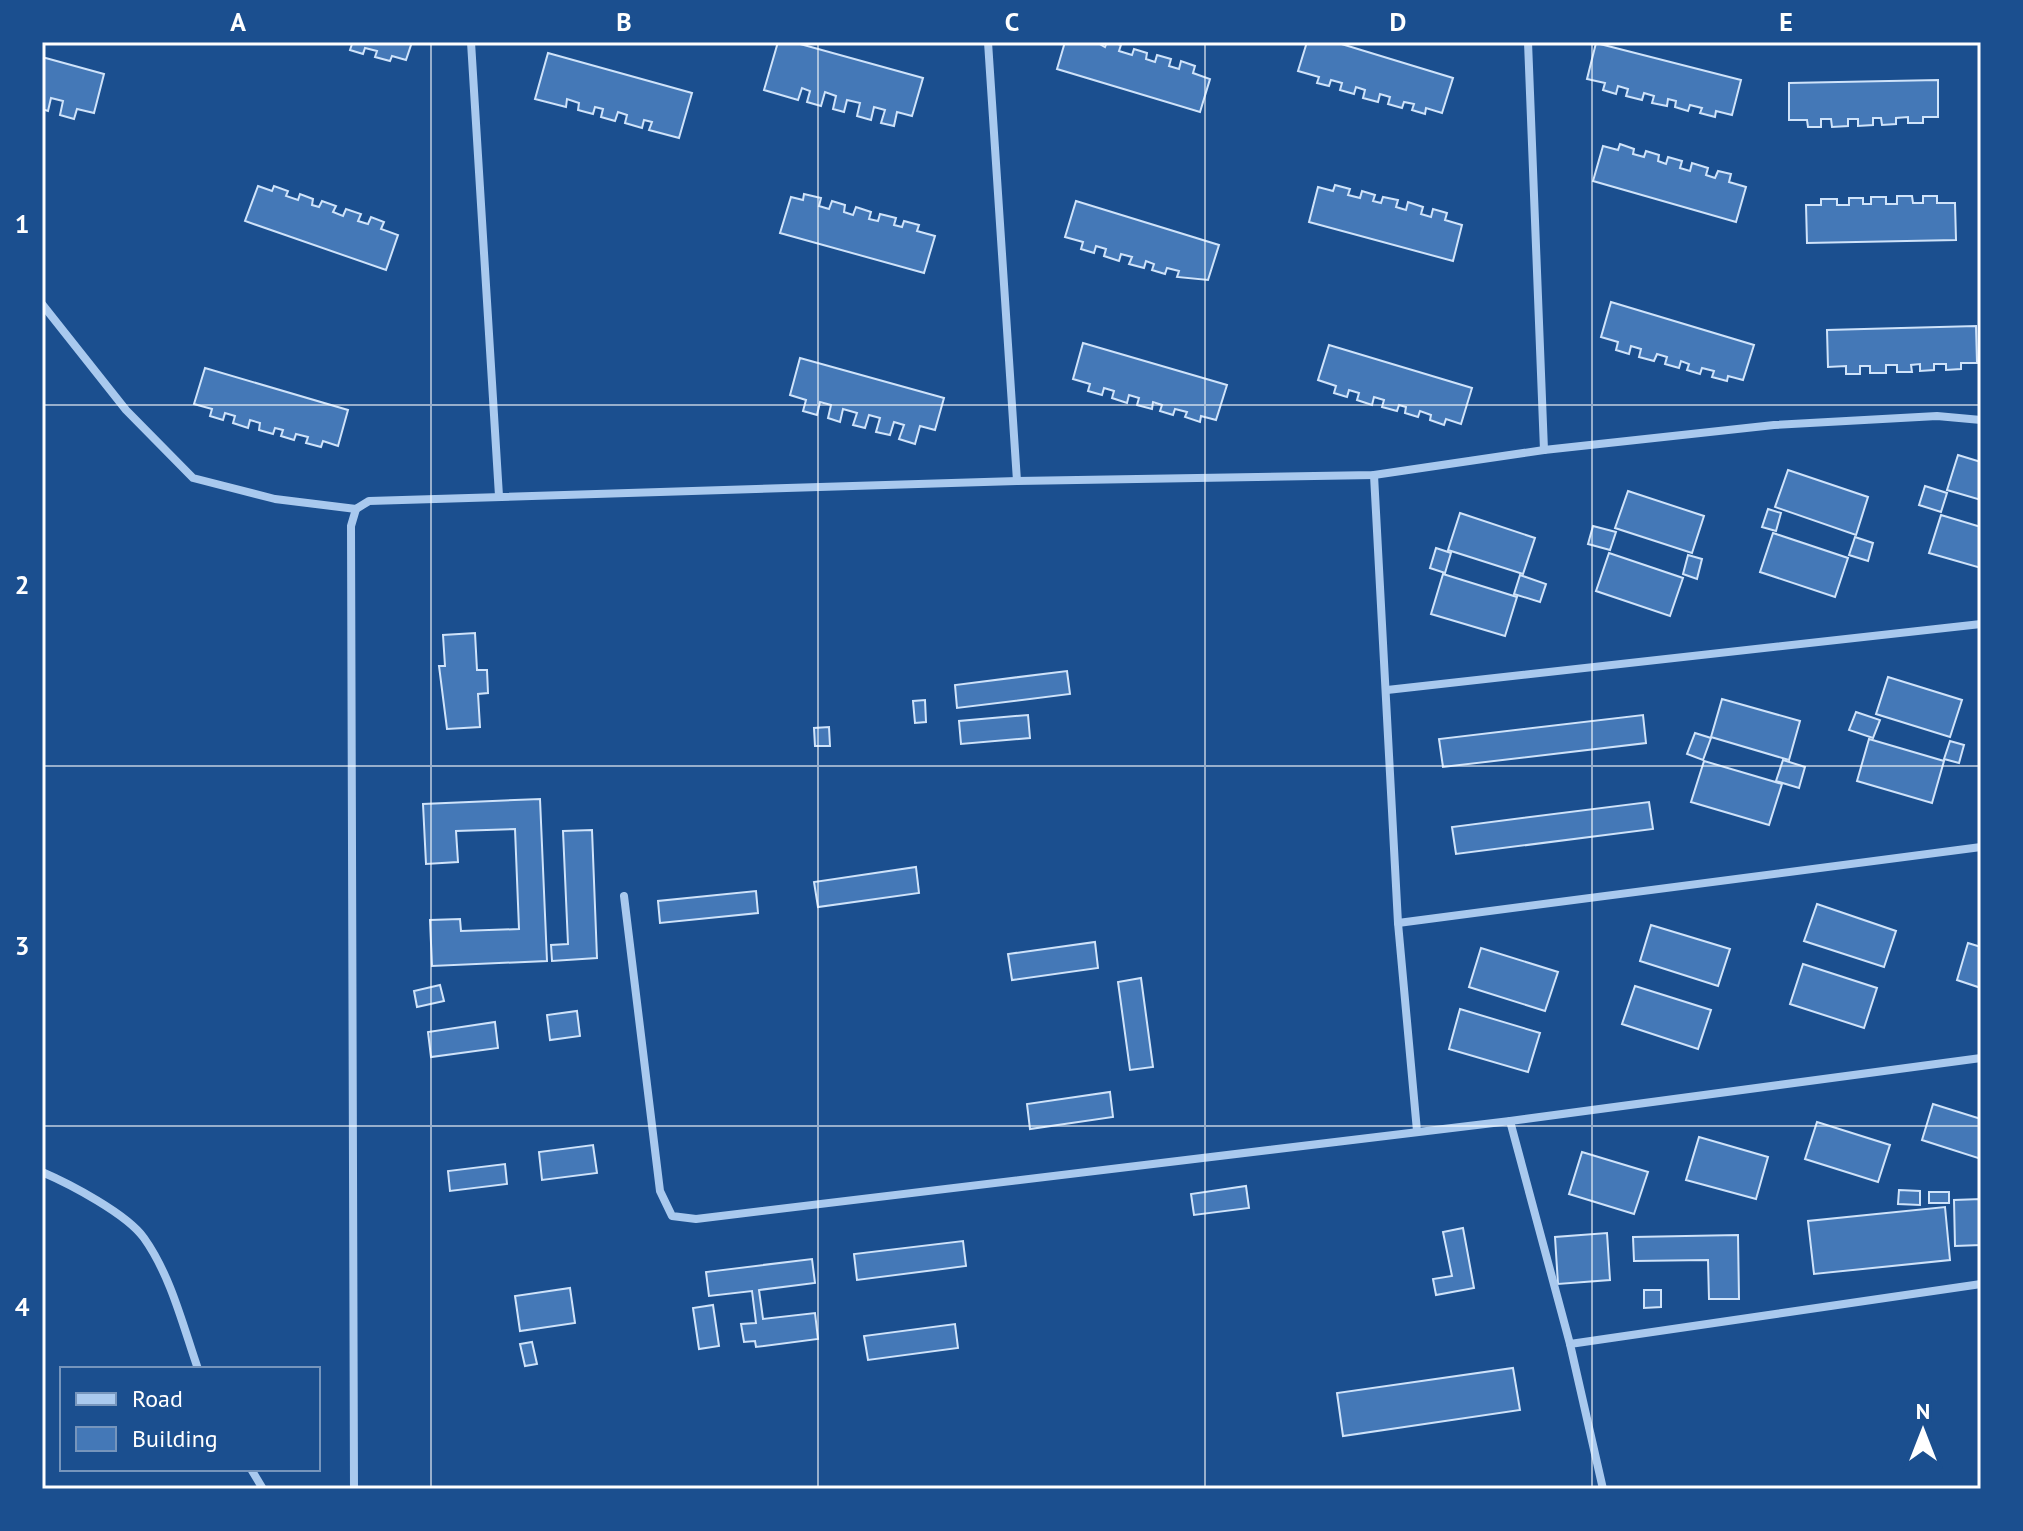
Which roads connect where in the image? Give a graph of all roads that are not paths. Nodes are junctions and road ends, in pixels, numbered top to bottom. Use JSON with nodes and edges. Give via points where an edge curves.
{"nodes":[{"id":1,"x":471,"y":42,"type":"edge"},
{"id":2,"x":988,"y":42,"type":"edge"},
{"id":3,"x":1528,"y":42,"type":"edge"},
{"id":4,"x":42,"y":304,"type":"edge"},
{"id":5,"x":1981,"y":420,"type":"edge"},
{"id":6,"x":1544,"y":450,"type":"junction"},
{"id":7,"x":1374,"y":475,"type":"junction"},
{"id":8,"x":1017,"y":481,"type":"junction"},
{"id":9,"x":499,"y":496,"type":"junction"},
{"id":10,"x":356,"y":509,"type":"junction"},
{"id":11,"x":1981,"y":624,"type":"edge"},
{"id":12,"x":1387,"y":690,"type":"junction"},
{"id":13,"x":1981,"y":847,"type":"edge"},
{"id":14,"x":624,"y":896,"type":"dead end"},
{"id":15,"x":1398,"y":923,"type":"junction"},
{"id":16,"x":1981,"y":1058,"type":"edge"},
{"id":17,"x":1510,"y":1121,"type":"junction"},
{"id":18,"x":1417,"y":1131,"type":"junction"},
{"id":19,"x":42,"y":1172,"type":"edge"},
{"id":20,"x":1981,"y":1284,"type":"edge"},
{"id":21,"x":1570,"y":1344,"type":"junction"},
{"id":22,"x":197,"y":1367,"type":"edge"},
{"id":23,"x":252,"y":1471,"type":"edge"},
{"id":24,"x":263,"y":1489,"type":"edge"},
{"id":25,"x":354,"y":1489,"type":"edge"},
{"id":26,"x":1603,"y":1489,"type":"edge"}],
"edges":[{"from":1,"to":9,"type":"street"},
{"from":2,"to":8,"type":"street"},
{"from":3,"to":6,"type":"street"},
{"from":4,"to":10,"type":"street","via":[[126,410],[193,478],[275,499]]},
{"from":5,"to":6,"type":"street","via":[[1937,416],[1774,425]]},
{"from":6,"to":7,"type":"street"},
{"from":7,"to":8,"type":"street"},
{"from":7,"to":12,"type":"street"},
{"from":8,"to":9,"type":"street"},
{"from":9,"to":10,"type":"street","via":[[369,501]]},
{"from":10,"to":25,"type":"street","via":[[351,526]]},
{"from":11,"to":12,"type":"street"},
{"from":12,"to":15,"type":"street"},
{"from":13,"to":15,"type":"street"},
{"from":14,"to":18,"type":"street","via":[[660,1191],[672,1216],[696,1219]]},
{"from":15,"to":18,"type":"street"},
{"from":16,"to":17,"type":"street"},
{"from":17,"to":18,"type":"street"},
{"from":17,"to":21,"type":"street"},
{"from":19,"to":22,"type":"street","via":[[79,1188],[143,1236],[166,1279]]},
{"from":20,"to":21,"type":"street"},
{"from":21,"to":26,"type":"street"},
{"from":23,"to":24,"type":"street"}]}
